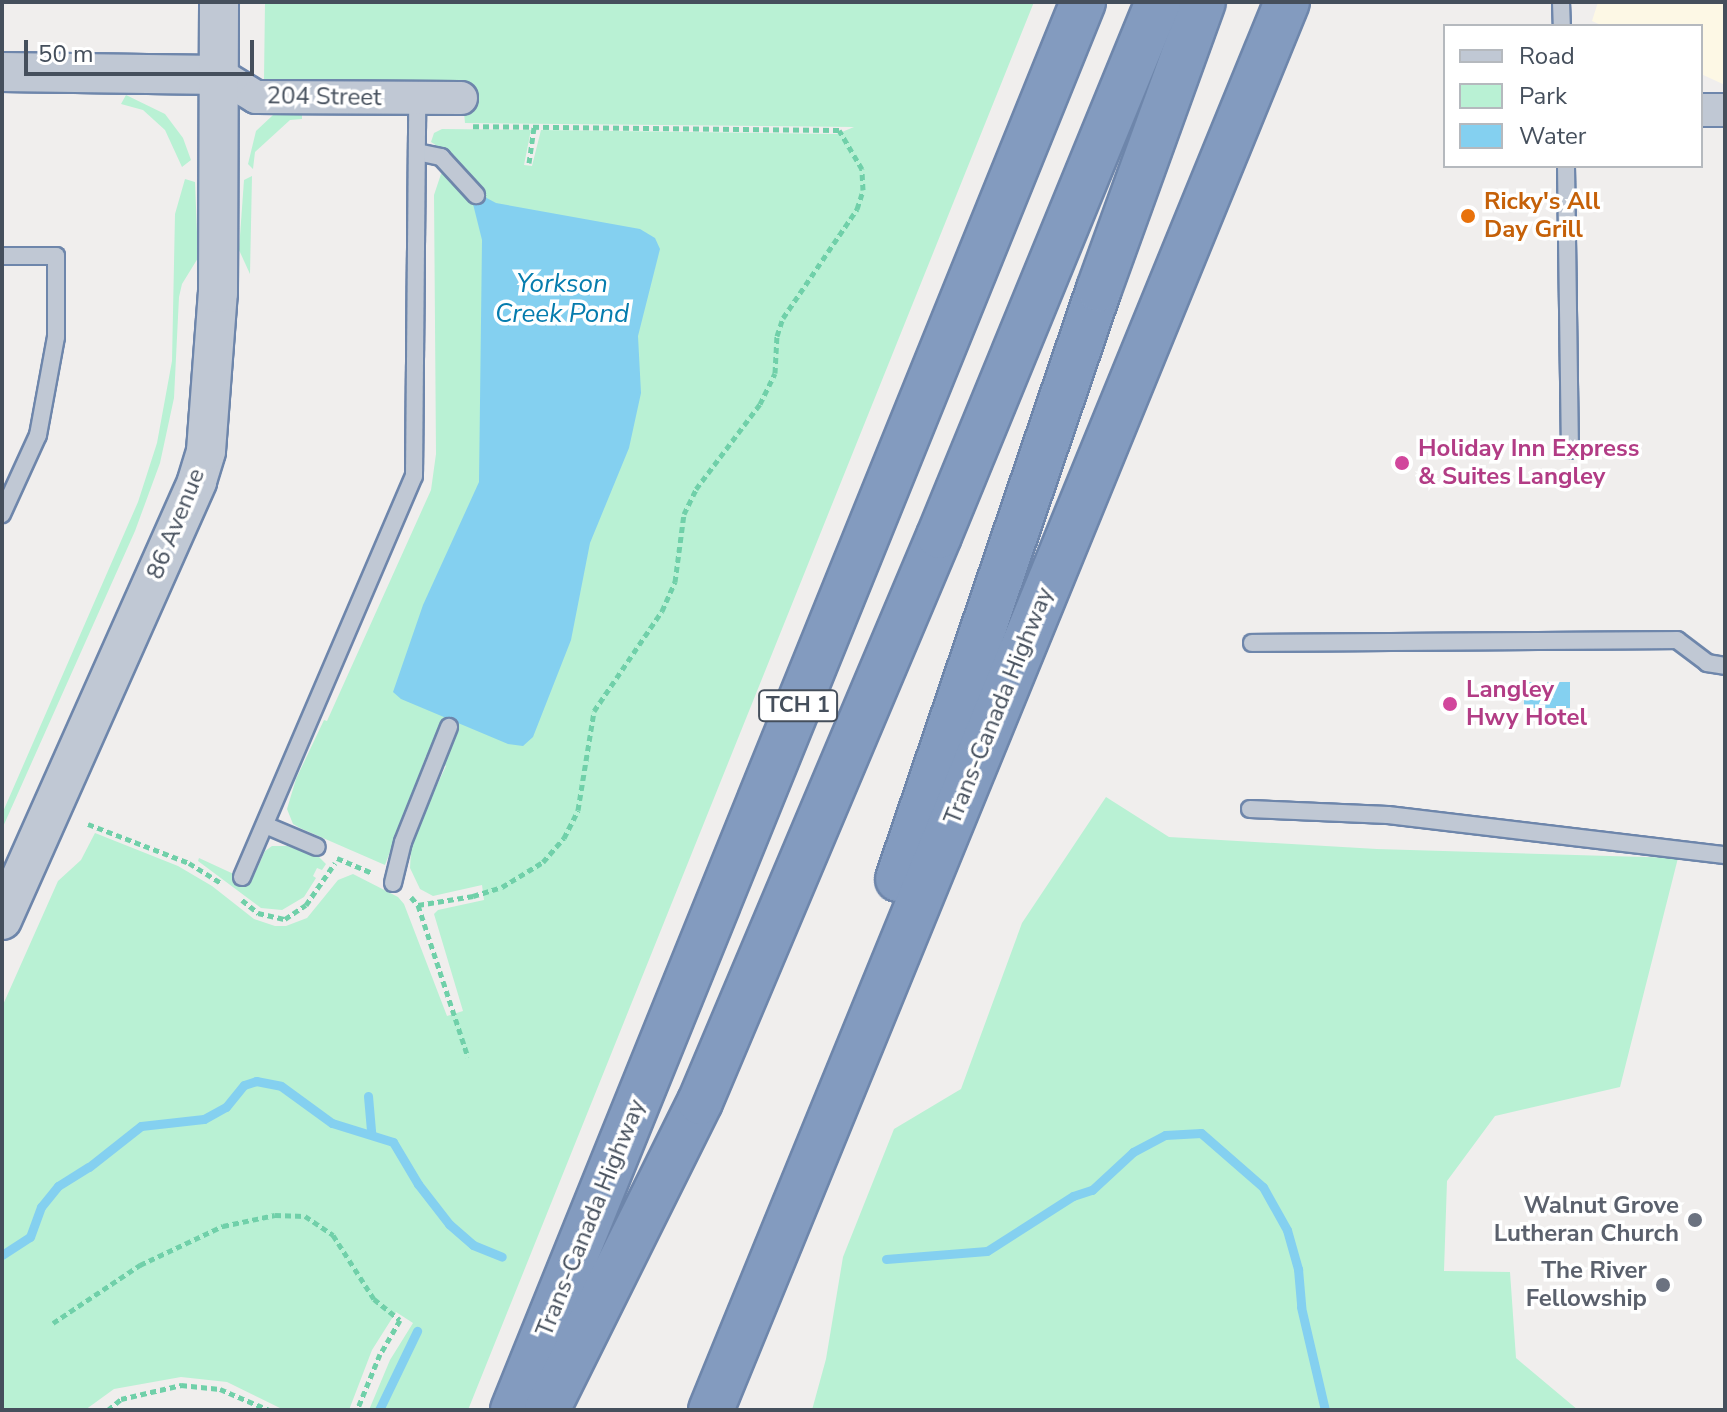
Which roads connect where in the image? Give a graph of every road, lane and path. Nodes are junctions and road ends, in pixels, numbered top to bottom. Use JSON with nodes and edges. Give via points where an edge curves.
{"nodes":[{"id":1,"x":219,"y":2,"type":"edge"},
{"id":2,"x":1083,"y":2,"type":"edge"},
{"id":3,"x":1158,"y":2,"type":"edge"},
{"id":4,"x":1203,"y":2,"type":"edge"},
{"id":5,"x":1287,"y":2,"type":"edge"},
{"id":6,"x":1561,"y":2,"type":"edge"},
{"id":7,"x":1562,"y":24,"type":"edge"},
{"id":8,"x":2,"y":72,"type":"edge"},
{"id":9,"x":220,"y":75,"type":"junction"},
{"id":10,"x":417,"y":99,"type":"junction"},
{"id":11,"x":1703,"y":110,"type":"edge"},
{"id":12,"x":1725,"y":110,"type":"edge"},
{"id":13,"x":462,"y":112,"type":"joint"},
{"id":14,"x":534,"y":127,"type":"junction"},
{"id":15,"x":417,"y":152,"type":"junction"},
{"id":16,"x":529,"y":163,"type":"dead end"},
{"id":17,"x":1566,"y":168,"type":"edge"},
{"id":18,"x":476,"y":195,"type":"dead end"},
{"id":19,"x":2,"y":256,"type":"edge"},
{"id":20,"x":1570,"y":450,"type":"dead end"},
{"id":21,"x":2,"y":514,"type":"edge"},
{"id":22,"x":1252,"y":643,"type":"dead end"},
{"id":23,"x":1725,"y":666,"type":"edge"},
{"id":24,"x":449,"y":727,"type":"dead end"},
{"id":25,"x":1250,"y":809,"type":"dead end"},
{"id":26,"x":265,"y":825,"type":"junction"},
{"id":27,"x":317,"y":847,"type":"dead end"},
{"id":28,"x":1725,"y":855,"type":"edge"},
{"id":29,"x":242,"y":877,"type":"dead end"},
{"id":30,"x":393,"y":883,"type":"dead end"},
{"id":31,"x":2,"y":920,"type":"edge"},
{"id":32,"x":468,"y":1057,"type":"dead end"},
{"id":33,"x":755,"y":1302,"type":"junction"},
{"id":34,"x":53,"y":1323,"type":"dead end"},
{"id":35,"x":108,"y":1410,"type":"edge"},
{"id":36,"x":269,"y":1410,"type":"edge"},
{"id":37,"x":357,"y":1410,"type":"edge"},
{"id":38,"x":513,"y":1410,"type":"edge"},
{"id":39,"x":547,"y":1410,"type":"edge"},
{"id":40,"x":711,"y":1410,"type":"edge"}],
"edges":[{"from":1,"to":9,"type":"street","name":"86 Avenue"},
{"from":2,"to":38,"type":"highway","name":"Trans-Canada Highway","number":"TCH 1"},
{"from":3,"to":39,"type":"highway","via":[[700,1102]]},
{"from":4,"to":33,"type":"highway","via":[[1099,289]]},
{"from":5,"to":33,"type":"highway","name":"Trans-Canada Highway"},
{"from":6,"to":7,"type":"lane"},
{"from":8,"to":9,"type":"street"},
{"from":9,"to":10,"type":"street","name":"204 Street","via":[[256,97]]},
{"from":9,"to":31,"type":"street","name":"86 Avenue","via":[[218,293],[206,451]]},
{"from":10,"to":13,"type":"street","name":"204 Street"},
{"from":10,"to":15,"type":"lane"},
{"from":11,"to":12,"type":"street"},
{"from":13,"to":14,"type":"path"},
{"from":14,"to":16,"type":"path"},
{"from":14,"to":32,"type":"path","via":[[839,130],[862,169],[863,190],[857,209],[783,318],[775,373],[760,404],[696,489],[684,514],[677,572],[662,611],[594,711],[578,810],[564,838],[543,862],[502,887],[418,905]]},
{"from":15,"to":18,"type":"lane","via":[[441,157]]},
{"from":15,"to":26,"type":"lane","via":[[414,476]]},
{"from":17,"to":20,"type":"lane"},
{"from":19,"to":21,"type":"lane","via":[[56,256],[56,337],[38,435]]},
{"from":22,"to":23,"type":"lane","via":[[1677,640],[1707,663]]},
{"from":24,"to":30,"type":"lane","via":[[403,842]]},
{"from":25,"to":28,"type":"lane","via":[[1388,815]]},
{"from":26,"to":27,"type":"lane"},
{"from":26,"to":29,"type":"lane"},
{"from":33,"to":40,"type":"highway","name":"Trans-Canada Highway"},
{"from":34,"to":37,"type":"path","via":[[140,1265],[223,1226],[275,1215],[305,1216],[333,1235],[374,1299],[400,1320]]},
{"from":35,"to":36,"type":"path","via":[[121,1399],[181,1385],[220,1389]]}]}
